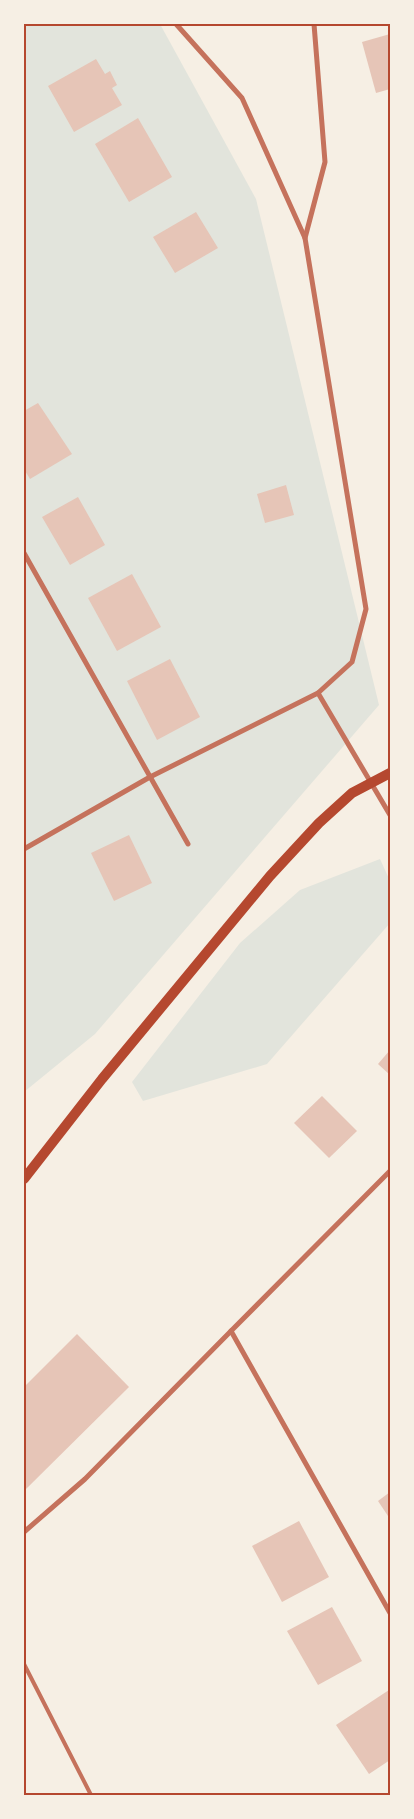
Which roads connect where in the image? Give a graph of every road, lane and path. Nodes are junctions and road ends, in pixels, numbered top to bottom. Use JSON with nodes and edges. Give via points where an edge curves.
{"nodes":[{"id":1,"x":176,"y":24,"type":"edge"},
{"id":2,"x":314,"y":24,"type":"edge"},
{"id":3,"x":305,"y":238,"type":"junction"},
{"id":4,"x":24,"y":553,"type":"edge"},
{"id":5,"x":318,"y":693,"type":"junction"},
{"id":6,"x":390,"y":773,"type":"edge"},
{"id":7,"x":150,"y":777,"type":"junction"},
{"id":8,"x":370,"y":784,"type":"junction"},
{"id":9,"x":390,"y":815,"type":"edge"},
{"id":10,"x":188,"y":844,"type":"dead end"},
{"id":11,"x":24,"y":849,"type":"edge"},
{"id":12,"x":390,"y":1171,"type":"edge"},
{"id":13,"x":24,"y":1178,"type":"edge"},
{"id":14,"x":231,"y":1331,"type":"junction"},
{"id":15,"x":24,"y":1532,"type":"edge"},
{"id":16,"x":390,"y":1613,"type":"edge"},
{"id":17,"x":24,"y":1664,"type":"edge"},
{"id":18,"x":91,"y":1795,"type":"edge"}],
"edges":[{"from":1,"to":3,"type":"street","via":[[242,98]]},
{"from":2,"to":3,"type":"street","via":[[325,162]]},
{"from":3,"to":5,"type":"street","via":[[366,609],[352,662]]},
{"from":4,"to":7,"type":"street"},
{"from":5,"to":7,"type":"street"},
{"from":5,"to":8,"type":"street"},
{"from":6,"to":8,"type":"main road"},
{"from":7,"to":10,"type":"street"},
{"from":7,"to":11,"type":"street"},
{"from":8,"to":9,"type":"street"},
{"from":8,"to":13,"type":"main road","via":[[352,793],[319,822],[270,876]]},
{"from":12,"to":14,"type":"street"},
{"from":14,"to":15,"type":"street","via":[[85,1479]]},
{"from":14,"to":16,"type":"street"},
{"from":17,"to":18,"type":"lane"}]}
